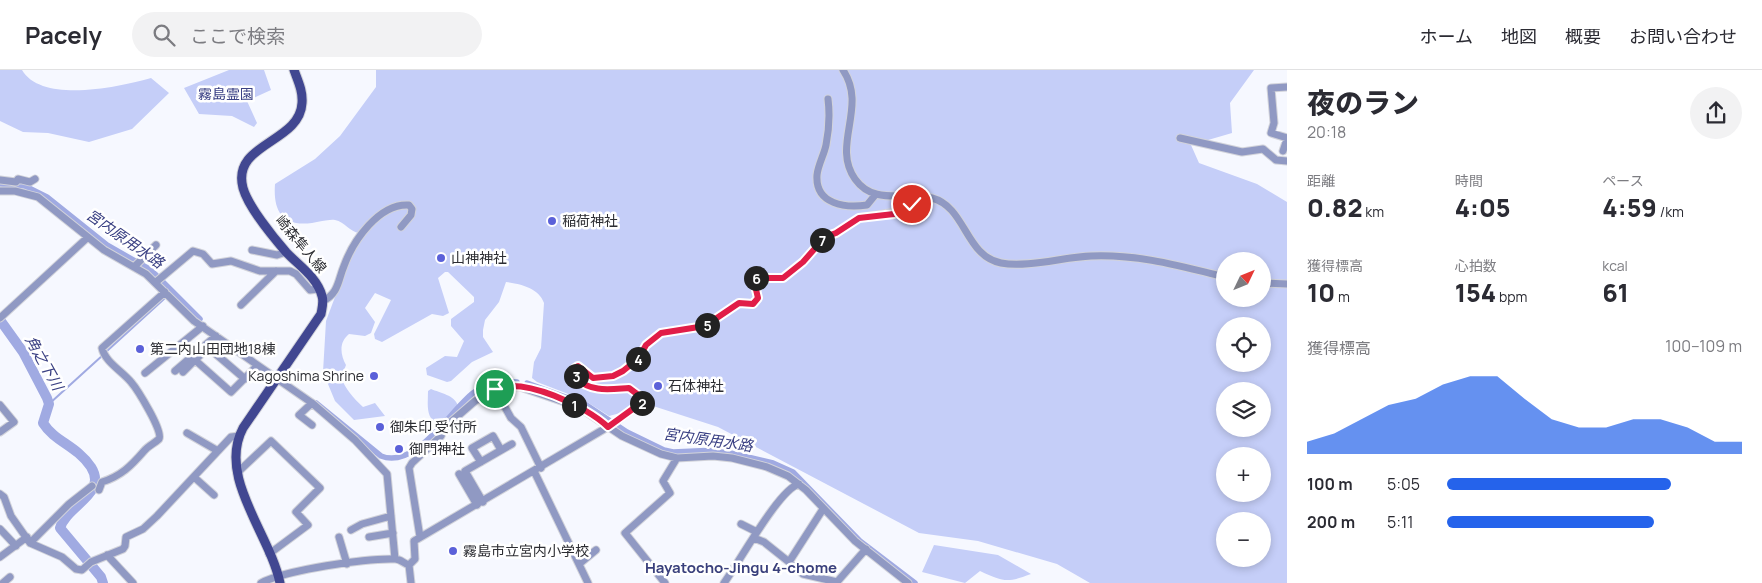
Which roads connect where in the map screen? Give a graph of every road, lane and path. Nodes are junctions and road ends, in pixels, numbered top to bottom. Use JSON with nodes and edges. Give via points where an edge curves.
{"nodes":[{"id":1,"x":294,"y":70,"type":"edge"},
{"id":2,"x":843,"y":70,"type":"edge"},
{"id":3,"x":1287,"y":87,"type":"edge"},
{"id":4,"x":828,"y":99,"type":"dead end"},
{"id":5,"x":1180,"y":138,"type":"dead end"},
{"id":6,"x":1287,"y":138,"type":"edge"},
{"id":7,"x":1283,"y":151,"type":"dead end"},
{"id":8,"x":1287,"y":162,"type":"edge"},
{"id":9,"x":35,"y":179,"type":"dead end"},
{"id":10,"x":0,"y":180,"type":"edge"},
{"id":11,"x":15,"y":186,"type":"junction"},
{"id":12,"x":0,"y":191,"type":"edge"},
{"id":13,"x":876,"y":194,"type":"junction"},
{"id":14,"x":913,"y":196,"type":"junction"},
{"id":15,"x":400,"y":227,"type":"dead end"},
{"id":16,"x":87,"y":238,"type":"junction"},
{"id":17,"x":156,"y":245,"type":"dead end"},
{"id":18,"x":252,"y":250,"type":"dead end"},
{"id":19,"x":286,"y":252,"type":"junction"},
{"id":20,"x":136,"y":264,"type":"junction"},
{"id":21,"x":276,"y":271,"type":"junction"},
{"id":22,"x":1216,"y":275,"type":"edge"},
{"id":23,"x":158,"y":280,"type":"junction"},
{"id":24,"x":1271,"y":283,"type":"edge"},
{"id":25,"x":1287,"y":284,"type":"edge"},
{"id":26,"x":319,"y":289,"type":"junction"},
{"id":27,"x":165,"y":292,"type":"junction"},
{"id":28,"x":323,"y":301,"type":"junction"},
{"id":29,"x":241,"y":305,"type":"dead end"},
{"id":30,"x":1,"y":317,"type":"edge"},
{"id":31,"x":203,"y":326,"type":"junction"},
{"id":32,"x":216,"y":336,"type":"junction"},
{"id":33,"x":195,"y":360,"type":"junction"},
{"id":34,"x":258,"y":366,"type":"junction"},
{"id":35,"x":175,"y":371,"type":"dead end"},
{"id":36,"x":183,"y":372,"type":"dead end"},
{"id":37,"x":145,"y":373,"type":"dead end"},
{"id":38,"x":245,"y":379,"type":"junction"},
{"id":39,"x":277,"y":381,"type":"junction"},
{"id":40,"x":495,"y":389,"type":"junction"},
{"id":41,"x":312,"y":403,"type":"junction"},
{"id":42,"x":0,"y":404,"type":"edge"},
{"id":43,"x":529,"y":423,"type":"dead end"},
{"id":44,"x":312,"y":425,"type":"dead end"},
{"id":45,"x":610,"y":426,"type":"junction"},
{"id":46,"x":521,"y":427,"type":"junction"},
{"id":47,"x":0,"y":432,"type":"edge"},
{"id":48,"x":187,"y":433,"type":"dead end"},
{"id":49,"x":239,"y":436,"type":"junction"},
{"id":50,"x":512,"y":444,"type":"dead end"},
{"id":51,"x":500,"y":450,"type":"junction"},
{"id":52,"x":218,"y":451,"type":"junction"},
{"id":53,"x":677,"y":458,"type":"junction"},
{"id":54,"x":481,"y":462,"type":"junction"},
{"id":55,"x":538,"y":470,"type":"junction"},
{"id":56,"x":237,"y":473,"type":"junction"},
{"id":57,"x":459,"y":474,"type":"dead end"},
{"id":58,"x":194,"y":477,"type":"junction"},
{"id":59,"x":799,"y":484,"type":"junction"},
{"id":60,"x":92,"y":486,"type":"dead end"},
{"id":61,"x":99,"y":490,"type":"dead end"},
{"id":62,"x":0,"y":494,"type":"edge"},
{"id":63,"x":214,"y":495,"type":"dead end"},
{"id":64,"x":480,"y":504,"type":"junction"},
{"id":65,"x":823,"y":508,"type":"junction"},
{"id":66,"x":391,"y":516,"type":"junction"},
{"id":67,"x":741,"y":524,"type":"dead end"},
{"id":68,"x":0,"y":529,"type":"edge"},
{"id":69,"x":351,"y":530,"type":"dead end"},
{"id":70,"x":393,"y":533,"type":"junction"},
{"id":71,"x":756,"y":535,"type":"junction"},
{"id":72,"x":339,"y":537,"type":"dead end"},
{"id":73,"x":369,"y":537,"type":"dead end"},
{"id":74,"x":420,"y":537,"type":"junction"},
{"id":75,"x":28,"y":540,"type":"junction"},
{"id":76,"x":16,"y":546,"type":"junction"},
{"id":77,"x":866,"y":549,"type":"junction"},
{"id":78,"x":596,"y":550,"type":"dead end"},
{"id":79,"x":269,"y":554,"type":"junction"},
{"id":80,"x":107,"y":555,"type":"junction"},
{"id":81,"x":0,"y":556,"type":"edge"},
{"id":82,"x":396,"y":559,"type":"junction"},
{"id":83,"x":789,"y":562,"type":"junction"},
{"id":84,"x":347,"y":564,"type":"junction"},
{"id":85,"x":579,"y":564,"type":"junction"},
{"id":86,"x":409,"y":566,"type":"junction"},
{"id":87,"x":10,"y":577,"type":"dead end"},
{"id":88,"x":279,"y":580,"type":"edge"},
{"id":89,"x":3,"y":583,"type":"edge"},
{"id":90,"x":133,"y":583,"type":"edge"},
{"id":91,"x":261,"y":583,"type":"edge"},
{"id":92,"x":411,"y":583,"type":"edge"},
{"id":93,"x":588,"y":583,"type":"edge"},
{"id":94,"x":665,"y":583,"type":"edge"},
{"id":95,"x":724,"y":583,"type":"edge"},
{"id":96,"x":908,"y":583,"type":"edge"}],
"edges":[{"from":1,"to":19,"type":"main road","name":"崎森隼人線","via":[[302,96],[298,118],[252,155],[243,175],[243,188],[250,202]]},
{"from":2,"to":13,"type":"street","via":[[854,98],[846,151],[847,166],[860,186]]},
{"from":3,"to":6,"type":"street","via":[[1271,88],[1272,134]]},
{"from":4,"to":13,"type":"street","via":[[826,147],[817,175],[819,187],[826,199],[849,208],[867,205]]},
{"from":5,"to":8,"type":"street","via":[[1242,152],[1263,149],[1276,160]]},
{"from":6,"to":7,"type":"street"},
{"from":9,"to":11,"type":"street","via":[[30,182],[18,179]]},
{"from":10,"to":11,"type":"street"},
{"from":11,"to":12,"type":"street"},
{"from":11,"to":16,"type":"street","via":[[38,197]]},
{"from":13,"to":14,"type":"street"},
{"from":14,"to":22,"type":"street","via":[[930,197],[951,208],[974,245],[1000,263],[1091,256],[1138,257]]},
{"from":14,"to":45,"type":"street","via":[[907,210],[859,218],[825,237],[803,262],[783,278],[756,278],[758,298],[753,304],[739,303],[705,326],[661,333],[646,345],[632,364],[613,376],[593,378],[578,366],[575,368],[576,378],[591,388],[629,388],[645,400]]},
{"from":15,"to":28,"type":"street","via":[[411,216],[412,209],[408,204],[394,206],[366,229],[344,264],[336,292]]},
{"from":16,"to":20,"type":"street"},
{"from":16,"to":30,"type":"street"},
{"from":17,"to":20,"type":"street"},
{"from":18,"to":19,"type":"street","via":[[277,255]]},
{"from":19,"to":26,"type":"main road","name":"崎森隼人線"},
{"from":20,"to":23,"type":"street"},
{"from":21,"to":23,"type":"street","via":[[250,269],[231,261],[212,264],[203,254],[193,251]]},
{"from":21,"to":26,"type":"street","via":[[296,274],[310,290]]},
{"from":21,"to":29,"type":"street"},
{"from":23,"to":27,"type":"street"},
{"from":24,"to":25,"type":"street"},
{"from":26,"to":28,"type":"main road","name":"崎森隼人線"},
{"from":27,"to":31,"type":"street"},
{"from":27,"to":61,"type":"street","via":[[102,348],[103,354],[133,385],[159,426],[160,434],[159,439],[125,471],[102,482]]},
{"from":28,"to":39,"type":"main road","via":[[321,314]]},
{"from":31,"to":32,"type":"street"},
{"from":31,"to":37,"type":"street"},
{"from":32,"to":34,"type":"street"},
{"from":32,"to":35,"type":"street"},
{"from":33,"to":36,"type":"street"},
{"from":33,"to":38,"type":"street","via":[[210,349]]},
{"from":33,"to":38,"type":"street","via":[[231,392]]},
{"from":34,"to":38,"type":"street"},
{"from":34,"to":39,"type":"street"},
{"from":39,"to":41,"type":"street"},
{"from":39,"to":49,"type":"main road"},
{"from":40,"to":45,"type":"street","via":[[516,386],[550,396],[588,411]]},
{"from":40,"to":46,"type":"street","via":[[511,418]]},
{"from":40,"to":74,"type":"street","via":[[475,401],[412,462],[409,468]]},
{"from":41,"to":44,"type":"street","via":[[299,415]]},
{"from":41,"to":66,"type":"street","via":[[332,418],[387,474]]},
{"from":42,"to":47,"type":"street","via":[[14,422]]},
{"from":43,"to":46,"type":"street"},
{"from":45,"to":53,"type":"street","via":[[642,446]]},
{"from":45,"to":55,"type":"street"},
{"from":46,"to":55,"type":"street"},
{"from":48,"to":52,"type":"street"},
{"from":49,"to":52,"type":"street","via":[[231,437]]},
{"from":49,"to":56,"type":"main road","via":[[234,455]]},
{"from":50,"to":51,"type":"street"},
{"from":51,"to":54,"type":"street"},
{"from":51,"to":54,"type":"street","via":[[493,436],[472,448]]},
{"from":52,"to":58,"type":"street"},
{"from":53,"to":59,"type":"street","via":[[732,458],[775,470]]},
{"from":53,"to":94,"type":"street","via":[[663,481],[670,493],[625,533]]},
{"from":54,"to":64,"type":"street","via":[[465,471]]},
{"from":55,"to":64,"type":"street"},
{"from":55,"to":85,"type":"street"},
{"from":56,"to":79,"type":"main road"},
{"from":56,"to":79,"type":"street","via":[[271,441],[320,488],[296,512],[308,525]]},
{"from":57,"to":64,"type":"street"},
{"from":58,"to":63,"type":"street"},
{"from":58,"to":80,"type":"street","via":[[150,522],[126,537],[123,549]]},
{"from":59,"to":65,"type":"street"},
{"from":59,"to":71,"type":"street","via":[[788,491]]},
{"from":60,"to":75,"type":"street"},
{"from":62,"to":75,"type":"street"},
{"from":64,"to":74,"type":"street"},
{"from":65,"to":77,"type":"street"},
{"from":65,"to":83,"type":"street"},
{"from":66,"to":69,"type":"street"},
{"from":66,"to":70,"type":"street"},
{"from":67,"to":71,"type":"street"},
{"from":68,"to":76,"type":"street"},
{"from":70,"to":73,"type":"street"},
{"from":70,"to":82,"type":"street"},
{"from":71,"to":83,"type":"street"},
{"from":71,"to":95,"type":"street"},
{"from":72,"to":84,"type":"street"},
{"from":74,"to":86,"type":"street","via":[[414,541],[415,559]]},
{"from":75,"to":76,"type":"street"},
{"from":75,"to":80,"type":"street","via":[[62,556],[76,569],[82,570]]},
{"from":76,"to":81,"type":"street"},
{"from":77,"to":83,"type":"street","via":[[837,582],[803,574]]},
{"from":77,"to":96,"type":"street"},
{"from":78,"to":85,"type":"street"},
{"from":79,"to":88,"type":"main road"},
{"from":80,"to":90,"type":"street"},
{"from":82,"to":84,"type":"street"},
{"from":82,"to":86,"type":"street"},
{"from":84,"to":88,"type":"street"},
{"from":85,"to":93,"type":"street"},
{"from":86,"to":92,"type":"street"},
{"from":87,"to":89,"type":"street"},
{"from":88,"to":91,"type":"street"}]}
